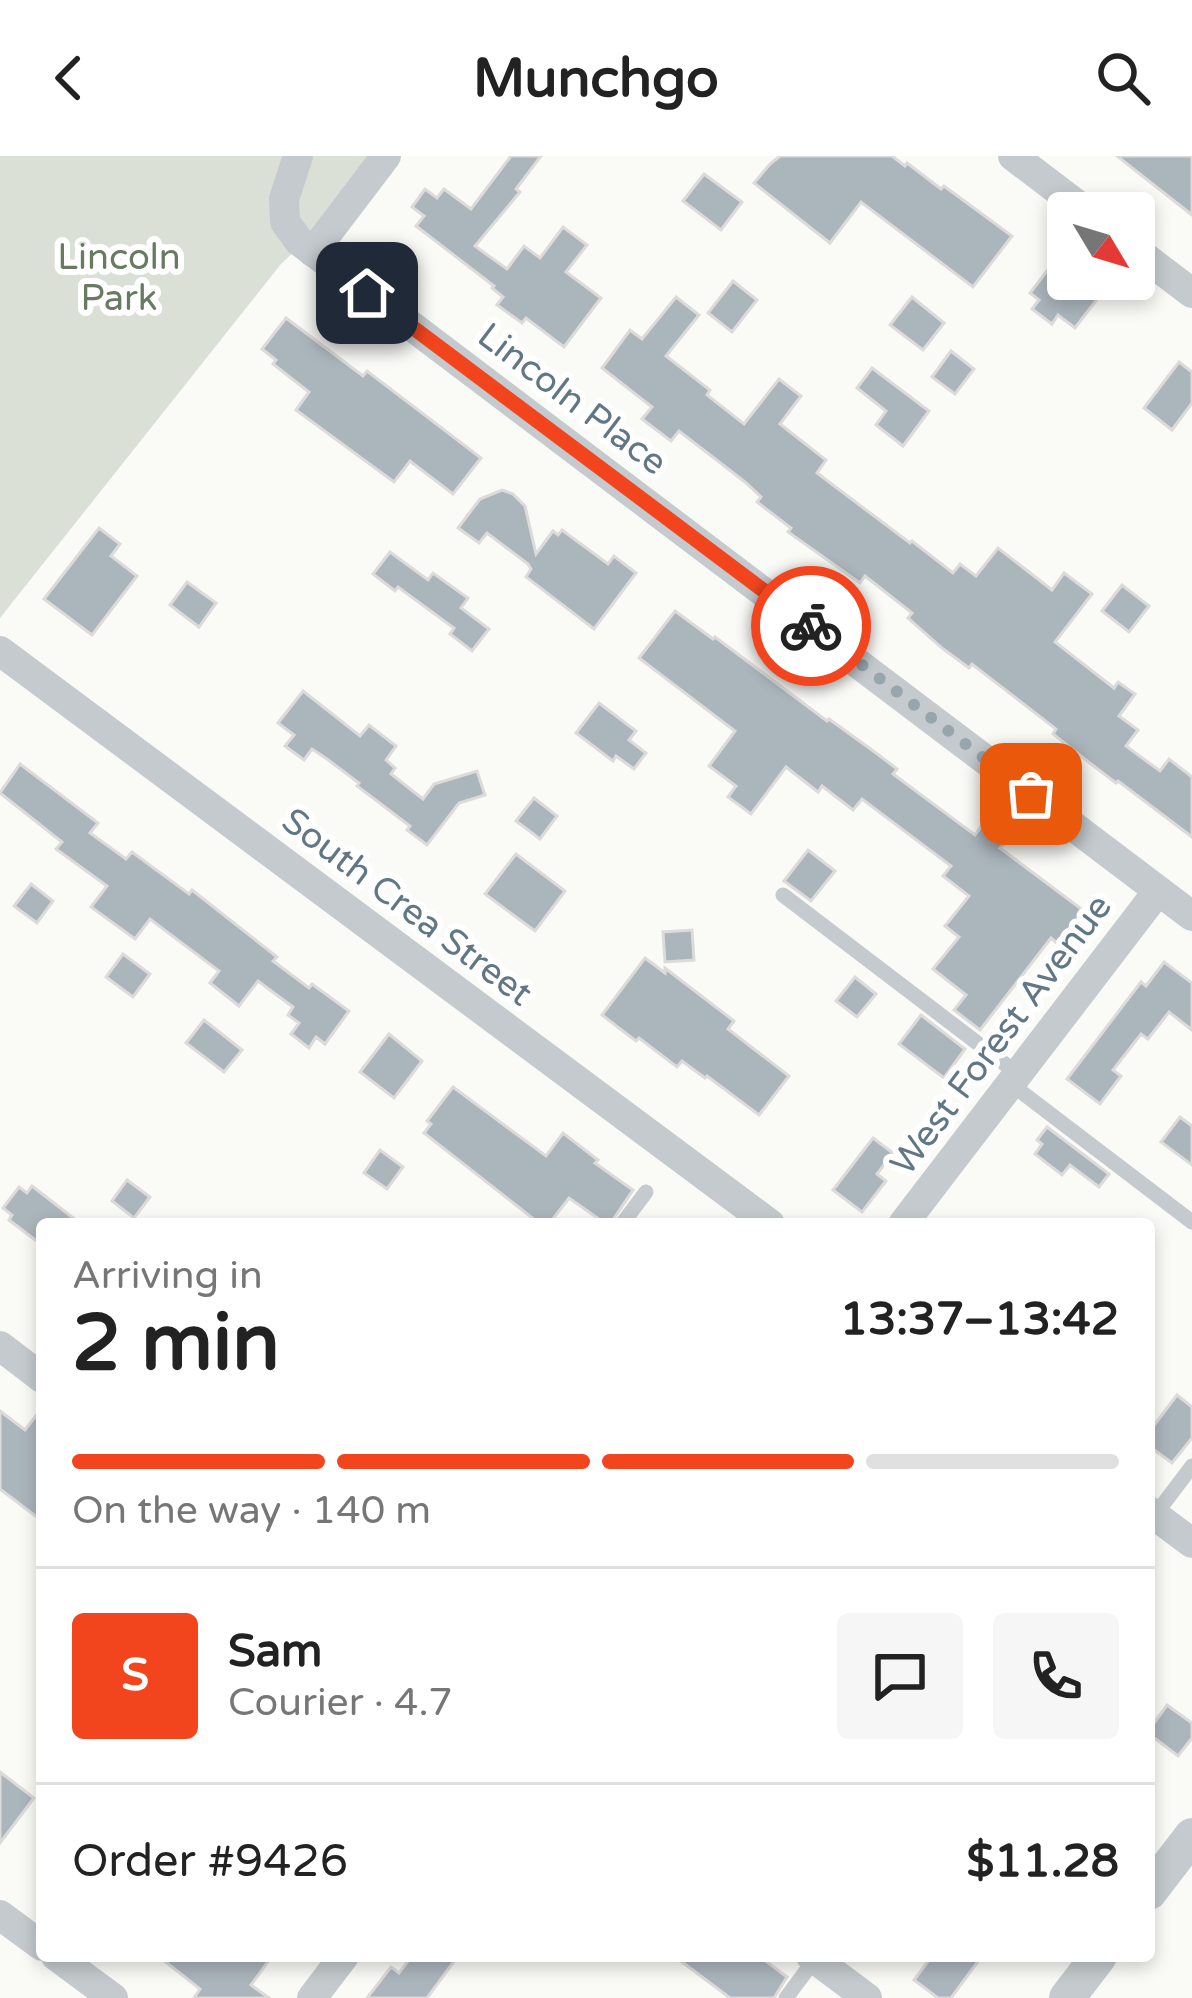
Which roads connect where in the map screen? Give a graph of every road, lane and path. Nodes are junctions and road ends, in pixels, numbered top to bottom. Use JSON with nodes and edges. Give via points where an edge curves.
{"nodes":[{"id":1,"x":298,"y":156,"type":"edge"},
{"id":2,"x":386,"y":156,"type":"edge"},
{"id":3,"x":1013,"y":156,"type":"edge"},
{"id":4,"x":1060,"y":192,"type":"edge"},
{"id":5,"x":313,"y":252,"type":"junction"},
{"id":6,"x":1155,"y":265,"type":"edge"},
{"id":7,"x":1192,"y":293,"type":"edge"},
{"id":8,"x":0,"y":651,"type":"edge"},
{"id":9,"x":1158,"y":891,"type":"junction"},
{"id":10,"x":783,"y":895,"type":"dead end"},
{"id":11,"x":1192,"y":916,"type":"edge"},
{"id":12,"x":1014,"y":1079,"type":"junction"},
{"id":13,"x":646,"y":1192,"type":"dead end"},
{"id":14,"x":626,"y":1218,"type":"edge"},
{"id":15,"x":762,"y":1218,"type":"edge"},
{"id":16,"x":908,"y":1218,"type":"edge"},
{"id":17,"x":1192,"y":1222,"type":"edge"},
{"id":18,"x":0,"y":1346,"type":"edge"},
{"id":19,"x":36,"y":1373,"type":"edge"},
{"id":20,"x":1192,"y":1466,"type":"edge"},
{"id":21,"x":1155,"y":1509,"type":"edge"},
{"id":22,"x":1155,"y":1515,"type":"edge"},
{"id":23,"x":1192,"y":1543,"type":"edge"},
{"id":24,"x":1192,"y":1836,"type":"edge"},
{"id":25,"x":1155,"y":1884,"type":"edge"},
{"id":26,"x":0,"y":1915,"type":"edge"},
{"id":27,"x":36,"y":1942,"type":"edge"},
{"id":28,"x":64,"y":1962,"type":"edge"},
{"id":29,"x":339,"y":1962,"type":"edge"},
{"id":30,"x":810,"y":1962,"type":"edge"},
{"id":31,"x":818,"y":1962,"type":"edge"},
{"id":32,"x":1095,"y":1962,"type":"edge"},
{"id":33,"x":113,"y":1998,"type":"edge"},
{"id":34,"x":312,"y":1998,"type":"edge"},
{"id":35,"x":786,"y":1998,"type":"edge"},
{"id":36,"x":867,"y":1998,"type":"edge"},
{"id":37,"x":1067,"y":1998,"type":"edge"}],
"edges":[{"from":1,"to":5,"type":"street","via":[[285,223]]},
{"from":2,"to":5,"type":"street"},
{"from":3,"to":4,"type":"street"},
{"from":5,"to":9,"type":"street","name":"Lincoln Place"},
{"from":6,"to":7,"type":"street"},
{"from":8,"to":15,"type":"street","name":"South Crea Street"},
{"from":9,"to":11,"type":"street","name":"Lincoln Place"},
{"from":9,"to":12,"type":"street","name":"West Forest Avenue"},
{"from":10,"to":12,"type":"lane"},
{"from":12,"to":16,"type":"street","name":"West Forest Avenue"},
{"from":12,"to":17,"type":"lane"},
{"from":13,"to":14,"type":"lane"},
{"from":18,"to":19,"type":"street"},
{"from":20,"to":21,"type":"lane"},
{"from":22,"to":23,"type":"street"},
{"from":24,"to":25,"type":"street"},
{"from":26,"to":27,"type":"street"},
{"from":28,"to":33,"type":"street"},
{"from":29,"to":34,"type":"street"},
{"from":30,"to":35,"type":"lane"},
{"from":31,"to":36,"type":"street"},
{"from":32,"to":37,"type":"street"}]}
